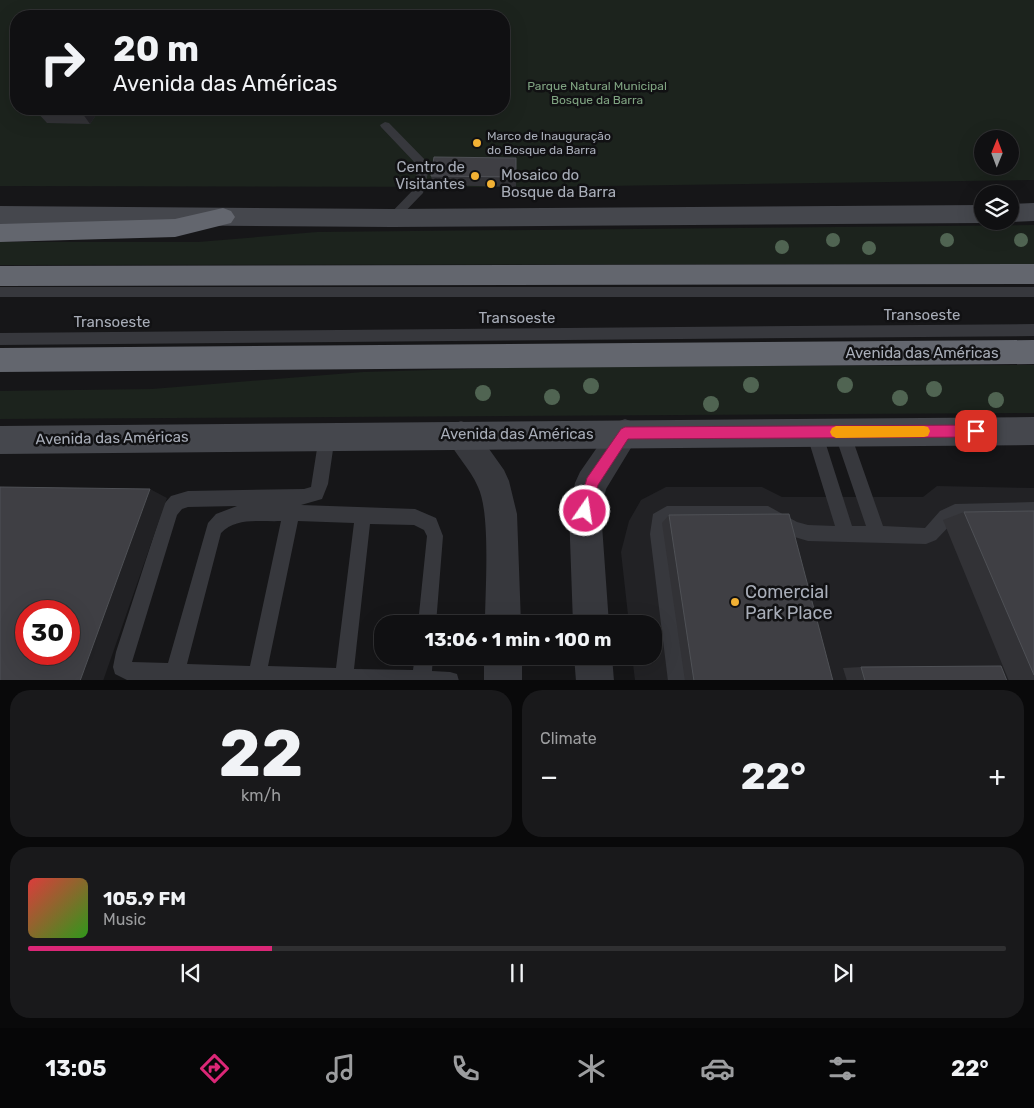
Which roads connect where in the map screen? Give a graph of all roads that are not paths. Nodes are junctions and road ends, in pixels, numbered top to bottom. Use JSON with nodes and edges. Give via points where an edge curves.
{"nodes":[{"id":1,"x":385,"y":125,"type":"dead end"},
{"id":2,"x":1034,"y":212,"type":"edge"},
{"id":3,"x":1019,"y":213,"type":"edge"},
{"id":4,"x":974,"y":214,"type":"edge"},
{"id":5,"x":0,"y":215,"type":"edge"},
{"id":6,"x":223,"y":217,"type":"junction"},
{"id":7,"x":392,"y":218,"type":"junction"},
{"id":8,"x":0,"y":233,"type":"edge"},
{"id":9,"x":1034,"y":274,"type":"edge"},
{"id":10,"x":0,"y":276,"type":"edge"},
{"id":11,"x":0,"y":292,"type":"edge"},
{"id":12,"x":1034,"y":292,"type":"edge"},
{"id":13,"x":1034,"y":330,"type":"edge"},
{"id":14,"x":0,"y":339,"type":"edge"},
{"id":15,"x":1034,"y":352,"type":"edge"},
{"id":16,"x":240,"y":358,"type":"junction"},
{"id":17,"x":0,"y":360,"type":"edge"},
{"id":18,"x":0,"y":371,"type":"edge"},
{"id":19,"x":1034,"y":431,"type":"edge"},
{"id":20,"x":828,"y":432,"type":"junction"},
{"id":21,"x":625,"y":433,"type":"junction"},
{"id":22,"x":461,"y":435,"type":"junction"},
{"id":23,"x":327,"y":436,"type":"junction"},
{"id":24,"x":0,"y":440,"type":"edge"},
{"id":25,"x":1034,"y":510,"type":"edge"},
{"id":26,"x":291,"y":513,"type":"junction"},
{"id":27,"x":363,"y":516,"type":"junction"},
{"id":28,"x":877,"y":534,"type":"junction"},
{"id":29,"x":846,"y":535,"type":"junction"},
{"id":30,"x":428,"y":615,"type":"edge"},
{"id":31,"x":503,"y":615,"type":"edge"},
{"id":32,"x":591,"y":615,"type":"edge"},
{"id":33,"x":423,"y":665,"type":"edge"},
{"id":34,"x":503,"y":665,"type":"edge"},
{"id":35,"x":593,"y":665,"type":"edge"},
{"id":36,"x":175,"y":673,"type":"junction"},
{"id":37,"x":258,"y":675,"type":"junction"},
{"id":38,"x":344,"y":677,"type":"junction"},
{"id":39,"x":422,"y":679,"type":"junction"},
{"id":40,"x":450,"y":680,"type":"edge"},
{"id":41,"x":503,"y":680,"type":"edge"},
{"id":42,"x":594,"y":680,"type":"edge"},
{"id":43,"x":678,"y":680,"type":"edge"}],
"edges":[{"from":1,"to":7,"type":"lane","via":[[424,165],[419,190]]},
{"from":2,"to":3,"type":"main road"},
{"from":4,"to":7,"type":"main road"},
{"from":5,"to":6,"type":"main road"},
{"from":6,"to":7,"type":"main road"},
{"from":6,"to":8,"type":"highway","via":[[175,228]]},
{"from":9,"to":10,"type":"highway"},
{"from":11,"to":12,"type":"lane","name":"Transoeste"},
{"from":13,"to":14,"type":"lane","name":"Transoeste"},
{"from":15,"to":16,"type":"highway","name":"Avenida das Américas"},
{"from":16,"to":17,"type":"highway","name":"Avenida das Américas"},
{"from":16,"to":18,"type":"highway","via":[[215,368]]},
{"from":19,"to":20,"type":"main road","name":"Avenida das Américas"},
{"from":20,"to":21,"type":"main road","name":"Avenida das Américas"},
{"from":20,"to":28,"type":"lane"},
{"from":20,"to":29,"type":"lane"},
{"from":21,"to":22,"type":"main road","name":"Avenida das Américas"},
{"from":21,"to":32,"type":"street","via":[[592,483],[585,511]]},
{"from":22,"to":23,"type":"main road","name":"Avenida das Américas"},
{"from":22,"to":31,"type":"street","via":[[493,481],[501,514]]},
{"from":23,"to":24,"type":"main road","name":"Avenida das Américas"},
{"from":23,"to":36,"type":"lane","via":[[316,492],[304,497],[188,499],[177,502],[170,510],[122,667],[128,671]]},
{"from":25,"to":28,"type":"lane","via":[[955,512],[943,517],[932,534],[926,536]]},
{"from":26,"to":27,"type":"lane"},
{"from":26,"to":36,"type":"lane","via":[[238,514],[222,520],[214,528]]},
{"from":26,"to":37,"type":"lane"},
{"from":27,"to":30,"type":"lane","via":[[415,517],[430,524],[435,536]]},
{"from":27,"to":38,"type":"lane"},
{"from":28,"to":29,"type":"lane"},
{"from":29,"to":43,"type":"lane","via":[[794,530],[768,514],[667,514],[659,520],[658,534]]},
{"from":33,"to":39,"type":"lane"},
{"from":34,"to":41,"type":"street"},
{"from":35,"to":42,"type":"street"},
{"from":36,"to":37,"type":"lane"},
{"from":37,"to":38,"type":"lane"},
{"from":38,"to":39,"type":"lane"},
{"from":39,"to":40,"type":"lane"}]}
